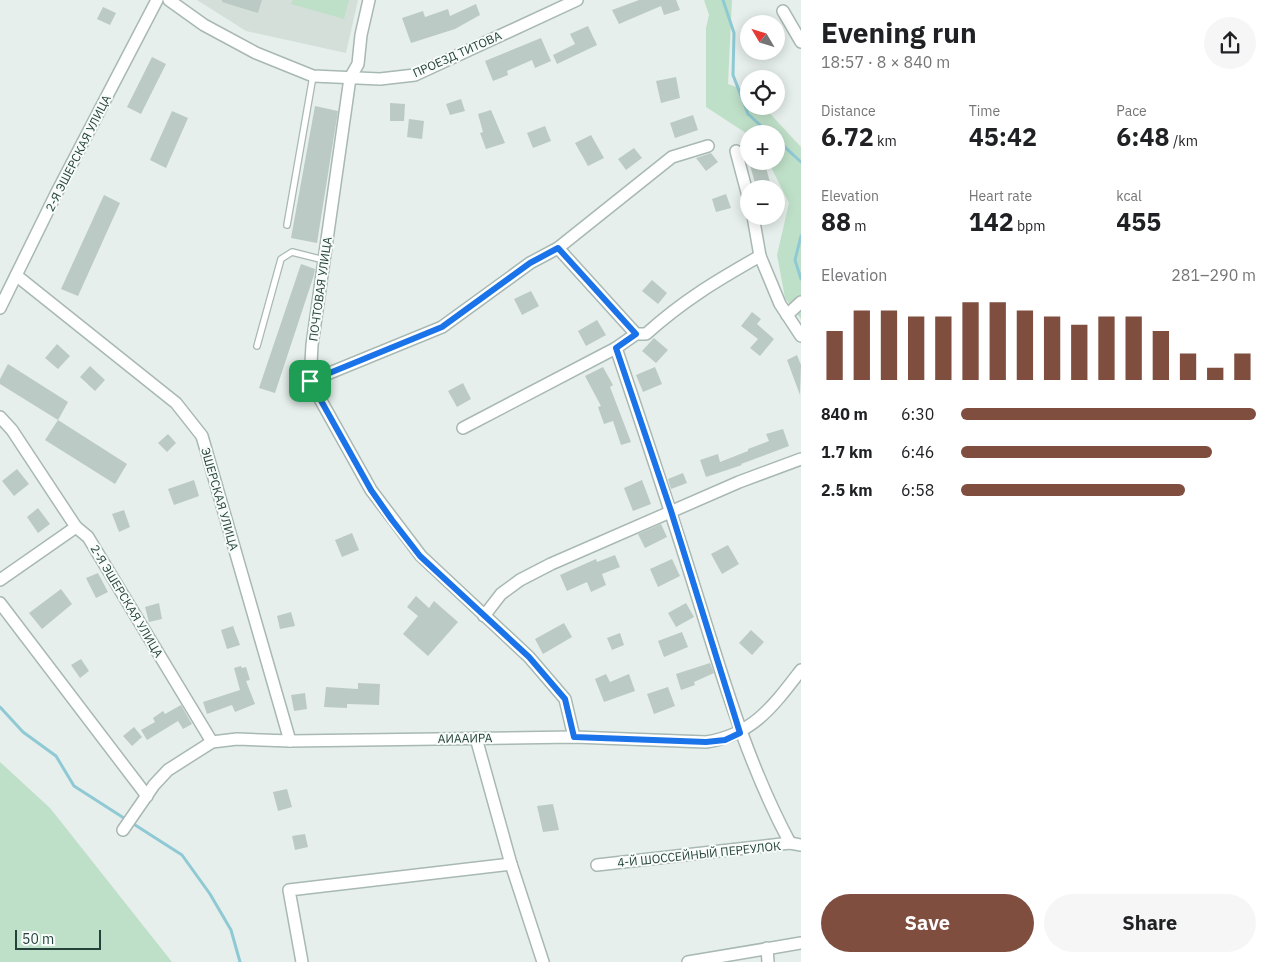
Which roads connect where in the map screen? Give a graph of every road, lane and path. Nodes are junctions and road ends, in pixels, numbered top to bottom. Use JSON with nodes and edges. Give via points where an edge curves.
{"nodes":[{"id":1,"x":157,"y":0,"type":"edge"},
{"id":2,"x":169,"y":0,"type":"edge"},
{"id":3,"x":369,"y":0,"type":"edge"},
{"id":4,"x":577,"y":0,"type":"edge"},
{"id":5,"x":783,"y":11,"type":"dead end"},
{"id":6,"x":801,"y":42,"type":"edge"},
{"id":7,"x":313,"y":76,"type":"junction"},
{"id":8,"x":350,"y":78,"type":"junction"},
{"id":9,"x":708,"y":146,"type":"dead end"},
{"id":10,"x":736,"y":151,"type":"dead end"},
{"id":11,"x":744,"y":180,"type":"edge"},
{"id":12,"x":287,"y":225,"type":"dead end"},
{"id":13,"x":755,"y":225,"type":"edge"},
{"id":14,"x":558,"y":248,"type":"junction"},
{"id":15,"x":760,"y":256,"type":"junction"},
{"id":16,"x":324,"y":260,"type":"junction"},
{"id":17,"x":16,"y":276,"type":"junction"},
{"id":18,"x":801,"y":302,"type":"edge"},
{"id":19,"x":0,"y":308,"type":"edge"},
{"id":20,"x":787,"y":315,"type":"junction"},
{"id":21,"x":636,"y":334,"type":"junction"},
{"id":22,"x":801,"y":336,"type":"edge"},
{"id":23,"x":256,"y":346,"type":"dead end"},
{"id":24,"x":616,"y":348,"type":"junction"},
{"id":25,"x":310,"y":381,"type":"junction"},
{"id":26,"x":0,"y":417,"type":"edge"},
{"id":27,"x":463,"y":428,"type":"dead end"},
{"id":28,"x":801,"y":459,"type":"edge"},
{"id":29,"x":671,"y":511,"type":"junction"},
{"id":30,"x":76,"y":527,"type":"junction"},
{"id":31,"x":0,"y":580,"type":"edge"},
{"id":32,"x":0,"y":603,"type":"edge"},
{"id":33,"x":484,"y":616,"type":"junction"},
{"id":34,"x":801,"y":670,"type":"edge"},
{"id":35,"x":740,"y":733,"type":"junction"},
{"id":36,"x":574,"y":737,"type":"junction"},
{"id":37,"x":476,"y":738,"type":"junction"},
{"id":38,"x":290,"y":741,"type":"junction"},
{"id":39,"x":212,"y":742,"type":"junction"},
{"id":40,"x":147,"y":796,"type":"junction"},
{"id":41,"x":123,"y":830,"type":"dead end"},
{"id":42,"x":796,"y":844,"type":"edge"},
{"id":43,"x":510,"y":864,"type":"junction"},
{"id":44,"x":597,"y":865,"type":"dead end"},
{"id":45,"x":801,"y":943,"type":"edge"},
{"id":46,"x":767,"y":948,"type":"junction"},
{"id":47,"x":704,"y":961,"type":"edge"},
{"id":48,"x":302,"y":962,"type":"edge"},
{"id":49,"x":543,"y":962,"type":"edge"},
{"id":50,"x":688,"y":962,"type":"edge"},
{"id":51,"x":768,"y":962,"type":"edge"}],
"edges":[{"from":1,"to":17,"type":"street","name":"2-Я ЭШЕРСКАЯ УЛИЦА"},
{"from":2,"to":7,"type":"street","name":"ПРОЕЗД ТИТОВА","via":[[204,25],[256,53]]},
{"from":3,"to":8,"type":"street","name":"ПОЧТОВАЯ УЛИЦА","via":[[358,64]]},
{"from":4,"to":8,"type":"street","name":"ПРОЕЗД ТИТОВА","via":[[415,75]]},
{"from":5,"to":6,"type":"street"},
{"from":7,"to":8,"type":"street","name":"ПРОЕЗД ТИТОВА"},
{"from":7,"to":12,"type":"lane"},
{"from":8,"to":16,"type":"street","name":"ПОЧТОВАЯ УЛИЦА"},
{"from":9,"to":14,"type":"street","via":[[672,157]]},
{"from":10,"to":11,"type":"street"},
{"from":13,"to":15,"type":"street"},
{"from":14,"to":21,"type":"street"},
{"from":14,"to":25,"type":"street","via":[[530,263],[442,327]]},
{"from":15,"to":20,"type":"street"},
{"from":15,"to":21,"type":"street","via":[[697,292],[646,334]]},
{"from":16,"to":23,"type":"lane","via":[[292,252],[281,259]]},
{"from":16,"to":25,"type":"street","name":"ПОЧТОВАЯ УЛИЦА"},
{"from":17,"to":19,"type":"street","name":"2-Я ЭШЕРСКАЯ УЛИЦА"},
{"from":17,"to":38,"type":"street","name":"ЭШЕРСКАЯ УЛИЦА","via":[[176,403],[202,436]]},
{"from":18,"to":20,"type":"street"},
{"from":20,"to":22,"type":"street"},
{"from":21,"to":24,"type":"street"},
{"from":24,"to":27,"type":"street"},
{"from":24,"to":29,"type":"street"},
{"from":25,"to":33,"type":"street","via":[[371,490],[392,520],[420,556]]},
{"from":26,"to":30,"type":"street","name":"2-Я ЭШЕРСКАЯ УЛИЦА"},
{"from":28,"to":29,"type":"street"},
{"from":29,"to":33,"type":"street","via":[[520,580],[501,594]]},
{"from":29,"to":35,"type":"street"},
{"from":30,"to":31,"type":"street"},
{"from":30,"to":39,"type":"street","name":"2-Я ЭШЕРСКАЯ УЛИЦА","via":[[88,538]]},
{"from":32,"to":40,"type":"street"},
{"from":33,"to":36,"type":"street","via":[[529,657],[565,699]]},
{"from":34,"to":35,"type":"street","name":"АИААИРА","via":[[762,717]]},
{"from":35,"to":36,"type":"street","name":"АИААИРА","via":[[725,740],[706,742]]},
{"from":35,"to":42,"type":"street","via":[[774,814]]},
{"from":36,"to":37,"type":"street","name":"АИААИРА"},
{"from":37,"to":38,"type":"street","name":"АИААИРА"},
{"from":37,"to":43,"type":"street"},
{"from":38,"to":39,"type":"street","name":"АИААИРА","via":[[237,739]]},
{"from":39,"to":40,"type":"street","name":"АИААИРА","via":[[168,770]]},
{"from":40,"to":41,"type":"street","name":"АИААИРА"},
{"from":42,"to":44,"type":"street","name":"4-Й ШОССЕЙНЫЙ ПЕРЕУЛОК"},
{"from":43,"to":48,"type":"street","via":[[289,890]]},
{"from":43,"to":49,"type":"street"},
{"from":45,"to":46,"type":"street"},
{"from":46,"to":47,"type":"street"},
{"from":46,"to":51,"type":"street"},
{"from":47,"to":50,"type":"street"}]}
